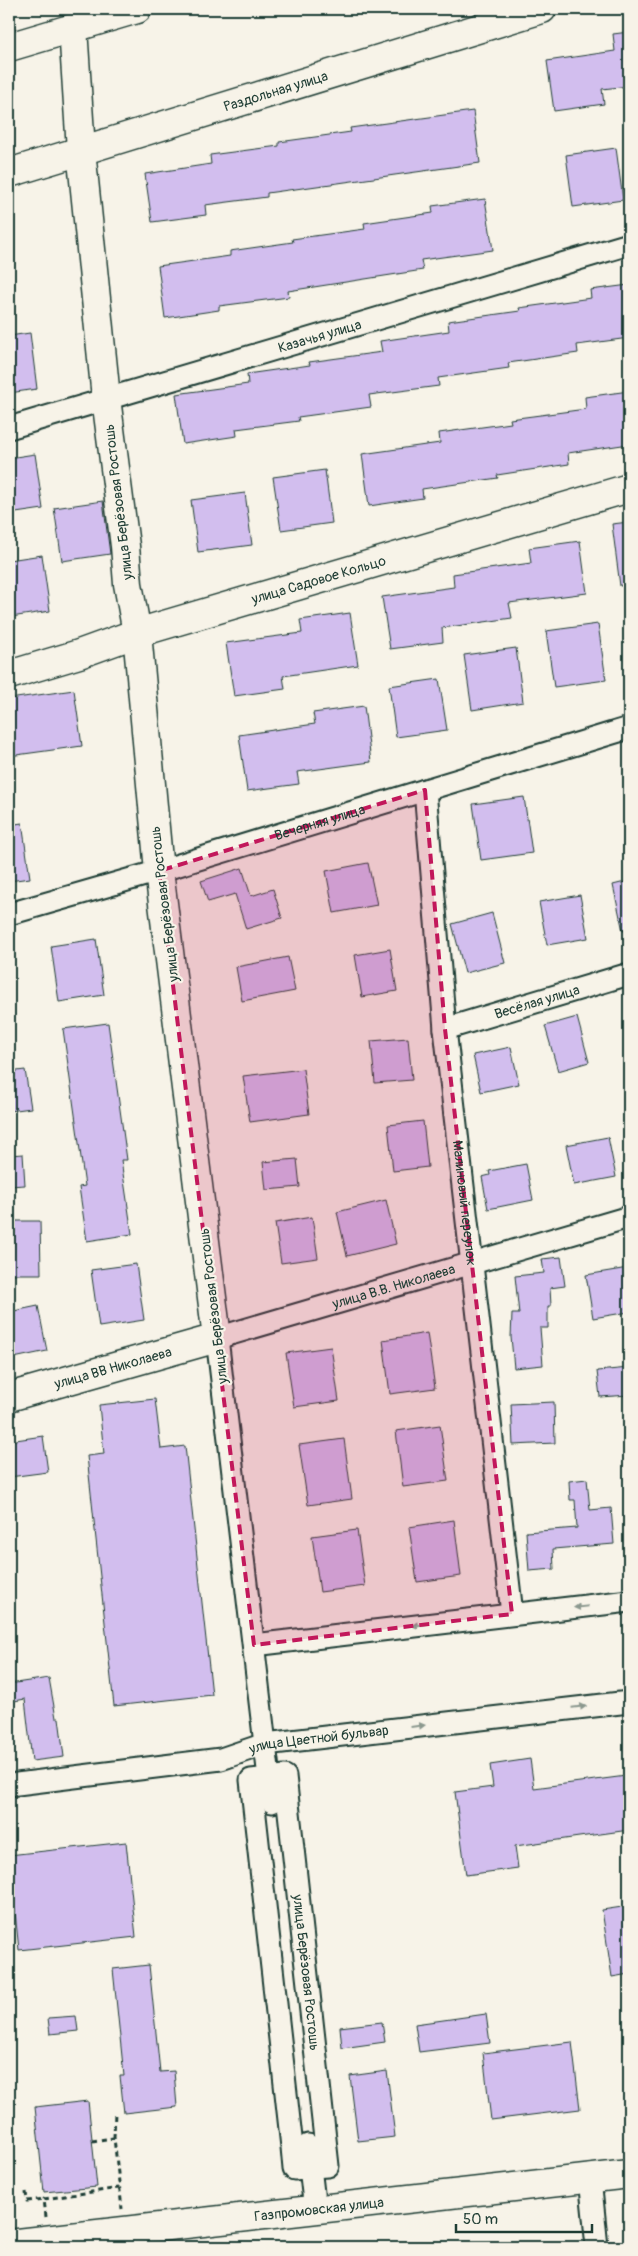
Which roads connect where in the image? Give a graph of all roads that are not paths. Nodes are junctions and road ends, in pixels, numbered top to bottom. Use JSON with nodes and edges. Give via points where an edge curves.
{"nodes":[{"id":1,"x":137,"y":9,"type":"edge"},
{"id":2,"x":542,"y":9,"type":"edge"},
{"id":3,"x":72,"y":28,"type":"junction"},
{"id":4,"x":9,"y":47,"type":"edge"},
{"id":5,"x":81,"y":150,"type":"junction"},
{"id":6,"x":9,"y":173,"type":"edge"},
{"id":7,"x":629,"y":244,"type":"edge"},
{"id":8,"x":106,"y":398,"type":"junction"},
{"id":9,"x":9,"y":428,"type":"edge"},
{"id":10,"x":629,"y":488,"type":"edge"},
{"id":11,"x":137,"y":632,"type":"junction"},
{"id":12,"x":9,"y":675,"type":"edge"},
{"id":13,"x":629,"y":728,"type":"edge"},
{"id":14,"x":425,"y":790,"type":"junction"},
{"id":15,"x":159,"y":871,"type":"junction"},
{"id":16,"x":9,"y":914,"type":"edge"},
{"id":17,"x":629,"y":974,"type":"edge"},
{"id":18,"x":445,"y":1029,"type":"junction"},
{"id":19,"x":629,"y":1217,"type":"edge"},
{"id":20,"x":472,"y":1263,"type":"junction"},
{"id":21,"x":217,"y":1338,"type":"junction"},
{"id":22,"x":9,"y":1398,"type":"edge"},
{"id":23,"x":629,"y":1601,"type":"edge"},
{"id":24,"x":512,"y":1614,"type":"junction"},
{"id":25,"x":254,"y":1645,"type":"junction"},
{"id":26,"x":629,"y":1702,"type":"edge"},
{"id":27,"x":265,"y":1744,"type":"junction"},
{"id":28,"x":269,"y":1778,"type":"junction"},
{"id":29,"x":9,"y":1785,"type":"edge"},
{"id":30,"x":271,"y":1802,"type":"junction"},
{"id":31,"x":295,"y":1871,"type":"junction"},
{"id":32,"x":262,"y":1875,"type":"junction"},
{"id":33,"x":299,"y":1909,"type":"junction"},
{"id":34,"x":266,"y":1912,"type":"junction"},
{"id":35,"x":304,"y":1950,"type":"junction"},
{"id":36,"x":270,"y":1954,"type":"junction"},
{"id":37,"x":309,"y":1998,"type":"junction"},
{"id":38,"x":276,"y":2001,"type":"junction"},
{"id":39,"x":313,"y":2037,"type":"junction"},
{"id":40,"x":280,"y":2040,"type":"junction"},
{"id":41,"x":318,"y":2074,"type":"junction"},
{"id":42,"x":284,"y":2078,"type":"junction"},
{"id":43,"x":308,"y":2145,"type":"junction"},
{"id":44,"x":310,"y":2167,"type":"junction"},
{"id":45,"x":629,"y":2174,"type":"edge"},
{"id":46,"x":590,"y":2178,"type":"junction"},
{"id":47,"x":315,"y":2210,"type":"junction"},
{"id":48,"x":9,"y":2244,"type":"edge"},
{"id":49,"x":597,"y":2247,"type":"edge"}],
"edges":[{"from":1,"to":3,"type":"street"},
{"from":2,"to":5,"type":"street","name":"Раздольная улица"},
{"from":3,"to":4,"type":"street"},
{"from":3,"to":5,"type":"street","name":"улица Берёзовая Ростошь"},
{"from":5,"to":6,"type":"street","name":"Раздольная улица"},
{"from":5,"to":8,"type":"street","name":"улица Берёзовая Ростошь"},
{"from":7,"to":8,"type":"street","name":"Казачья улица"},
{"from":8,"to":9,"type":"street","name":"Казачья улица"},
{"from":8,"to":11,"type":"street","name":"улица Берёзовая Ростошь","via":[[128,584]]},
{"from":10,"to":11,"type":"street","name":"улица Садовое Кольцо"},
{"from":11,"to":12,"type":"street","name":"улица Садовое Кольцо"},
{"from":11,"to":15,"type":"street","name":"улица Берёзовая Ростошь"},
{"from":13,"to":14,"type":"street","name":"Вечерняя улица"},
{"from":14,"to":15,"type":"street","name":"Вечерняя улица"},
{"from":14,"to":18,"type":"street","name":"Малиновый переулок"},
{"from":15,"to":16,"type":"street","name":"Вечерняя улица"},
{"from":15,"to":21,"type":"street","name":"улица Берёзовая Ростошь"},
{"from":17,"to":18,"type":"street","name":"Весёлая улица"},
{"from":18,"to":20,"type":"street","name":"Малиновый переулок"},
{"from":19,"to":20,"type":"street","name":"улица В.В. Николаева"},
{"from":20,"to":21,"type":"street","name":"улица В.В. Николаева"},
{"from":20,"to":24,"type":"street","name":"Малиновый переулок"},
{"from":21,"to":22,"type":"street","name":"улица ВВ Николаева"},
{"from":21,"to":25,"type":"street","name":"улица Берёзовая Ростошь"},
{"from":23,"to":24,"type":"street","one_way":true},
{"from":24,"to":25,"type":"street","one_way":true},
{"from":25,"to":27,"type":"street","name":"улица Берёзовая Ростошь"},
{"from":27,"to":26,"type":"street","name":"улица Цветной бульвар","one_way":true},
{"from":27,"to":28,"type":"street","name":"улица Берёзовая Ростошь"},
{"from":27,"to":29,"type":"street","name":"улица Цветной бульвар","via":[[221,1758]]},
{"from":28,"to":30,"type":"street","name":"улица Берёзовая Ростошь","via":[[284,1776]]},
{"from":28,"to":30,"type":"street","name":"улица Берёзовая Ростошь","via":[[251,1780]]},
{"from":30,"to":31,"type":"street","name":"улица Берёзовая Ростошь"},
{"from":30,"to":32,"type":"street","name":"улица Берёзовая Ростошь"},
{"from":31,"to":32,"type":"street"},
{"from":31,"to":33,"type":"street","name":"улица Берёзовая Ростошь"},
{"from":32,"to":34,"type":"street","name":"улица Берёзовая Ростошь"},
{"from":33,"to":34,"type":"street"},
{"from":33,"to":35,"type":"street","name":"улица Берёзовая Ростошь"},
{"from":34,"to":36,"type":"street","name":"улица Берёзовая Ростошь"},
{"from":35,"to":36,"type":"street"},
{"from":35,"to":37,"type":"street","name":"улица Берёзовая Ростошь"},
{"from":36,"to":38,"type":"street","name":"улица Берёзовая Ростошь"},
{"from":37,"to":38,"type":"street"},
{"from":37,"to":39,"type":"street","name":"улица Берёзовая Ростошь"},
{"from":38,"to":40,"type":"street","name":"улица Берёзовая Ростошь"},
{"from":39,"to":40,"type":"street"},
{"from":39,"to":41,"type":"street","name":"улица Берёзовая Ростошь"},
{"from":40,"to":42,"type":"street","name":"улица Берёзовая Ростошь"},
{"from":41,"to":42,"type":"street"},
{"from":41,"to":43,"type":"street","name":"улица Берёзовая Ростошь"},
{"from":42,"to":43,"type":"street","name":"улица Берёзовая Ростошь"},
{"from":43,"to":44,"type":"street","name":"улица Берёзовая Ростошь","via":[[294,2169]]},
{"from":43,"to":44,"type":"street","name":"улица Берёзовая Ростошь","via":[[328,2166]]},
{"from":44,"to":47,"type":"street"},
{"from":45,"to":46,"type":"street","name":"Газпромовская улица"},
{"from":46,"to":47,"type":"street","name":"Газпромовская улица"},
{"from":46,"to":49,"type":"street"},
{"from":47,"to":48,"type":"street","name":"Газпромовская улица"}]}
